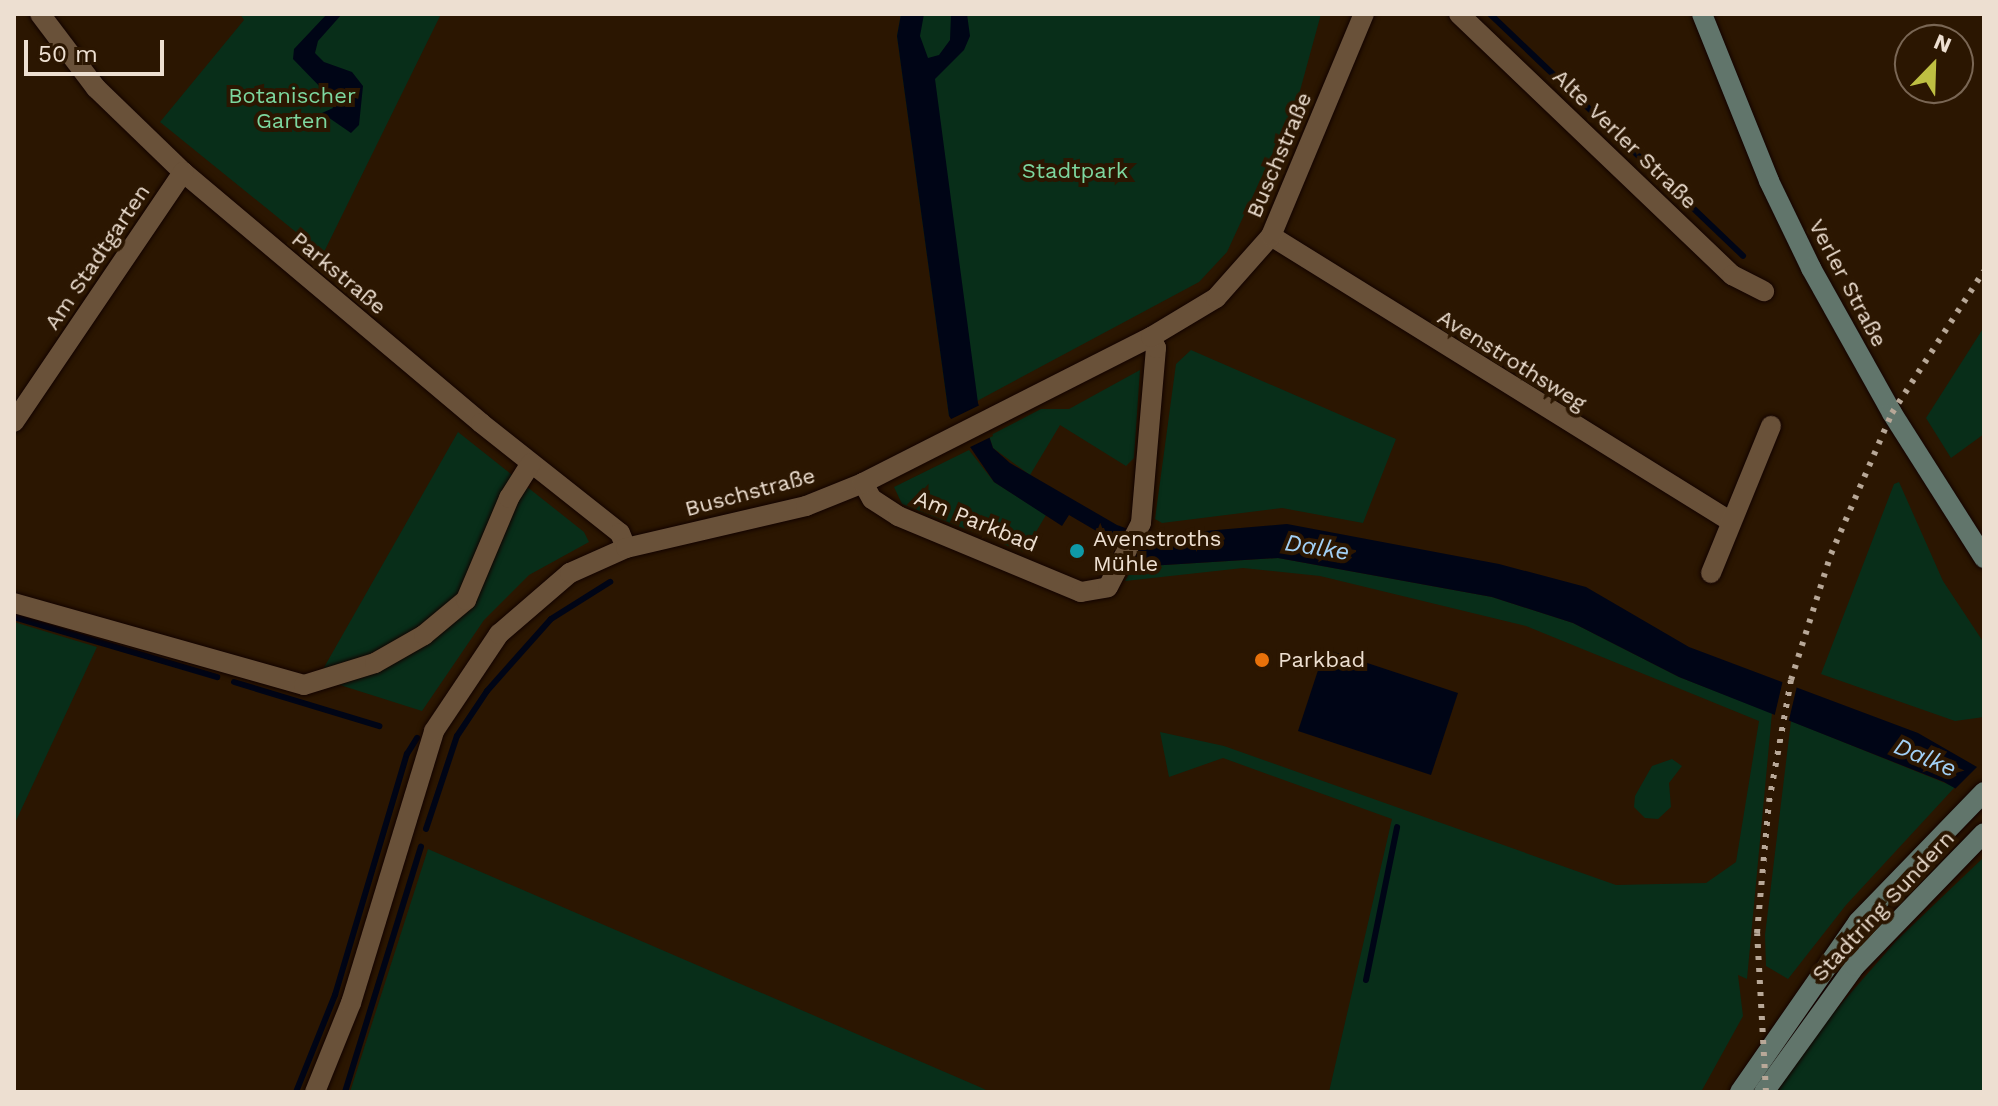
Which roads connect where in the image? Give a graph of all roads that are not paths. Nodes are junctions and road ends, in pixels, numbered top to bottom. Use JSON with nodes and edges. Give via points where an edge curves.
{"nodes":[{"id":1,"x":40,"y":14,"type":"edge"},
{"id":2,"x":1364,"y":14,"type":"edge"},
{"id":3,"x":1459,"y":14,"type":"edge"},
{"id":4,"x":1702,"y":14,"type":"edge"},
{"id":5,"x":183,"y":172,"type":"junction"},
{"id":6,"x":1271,"y":236,"type":"junction"},
{"id":7,"x":1764,"y":291,"type":"dead end"},
{"id":8,"x":1151,"y":337,"type":"junction"},
{"id":9,"x":17,"y":410,"type":"edge"},
{"id":10,"x":1771,"y":426,"type":"dead end"},
{"id":11,"x":531,"y":463,"type":"junction"},
{"id":12,"x":863,"y":483,"type":"junction"},
{"id":13,"x":1730,"y":521,"type":"junction"},
{"id":14,"x":626,"y":548,"type":"junction"},
{"id":15,"x":1984,"y":558,"type":"edge"},
{"id":16,"x":1711,"y":573,"type":"dead end"},
{"id":17,"x":14,"y":603,"type":"edge"},
{"id":18,"x":1977,"y":799,"type":"edge"},
{"id":19,"x":1984,"y":833,"type":"edge"},
{"id":20,"x":315,"y":1092,"type":"edge"},
{"id":21,"x":1740,"y":1092,"type":"edge"},
{"id":22,"x":1764,"y":1092,"type":"edge"}],
"edges":[{"from":1,"to":5,"type":"street","name":"Parkstraße","via":[[96,88]]},
{"from":2,"to":6,"type":"street","name":"Buschstraße"},
{"from":3,"to":7,"type":"street","name":"Alte Verler Straße","via":[[1732,275]]},
{"from":4,"to":15,"type":"main road","name":"Verler Straße","via":[[1769,181],[1811,268],[1892,413]]},
{"from":5,"to":9,"type":"street","name":"Am Stadtgarten"},
{"from":5,"to":11,"type":"street","name":"Parkstraße"},
{"from":6,"to":8,"type":"street","name":"Buschstraße","via":[[1216,298]]},
{"from":6,"to":13,"type":"street","name":"Avenstrothsweg"},
{"from":8,"to":12,"type":"street","name":"Buschstraße"},
{"from":8,"to":12,"type":"street","name":"Am Parkbad","via":[[1156,348],[1139,529],[1108,587],[1081,592],[898,516],[872,499]]},
{"from":10,"to":13,"type":"street"},
{"from":11,"to":14,"type":"street","name":"Parkstraße","via":[[620,533]]},
{"from":11,"to":17,"type":"street","via":[[509,498],[466,600],[424,635],[375,663],[304,685]]},
{"from":12,"to":14,"type":"street","name":"Buschstraße","via":[[806,506]]},
{"from":13,"to":16,"type":"street"},
{"from":14,"to":20,"type":"street","name":"Buschstraße","via":[[570,573],[534,599],[499,634],[434,731],[351,1003]]},
{"from":18,"to":21,"type":"main road","name":"Stadtring Sundern","via":[[1842,942]]},
{"from":19,"to":22,"type":"main road","name":"Stadtring Sundern","via":[[1855,966]]}]}
